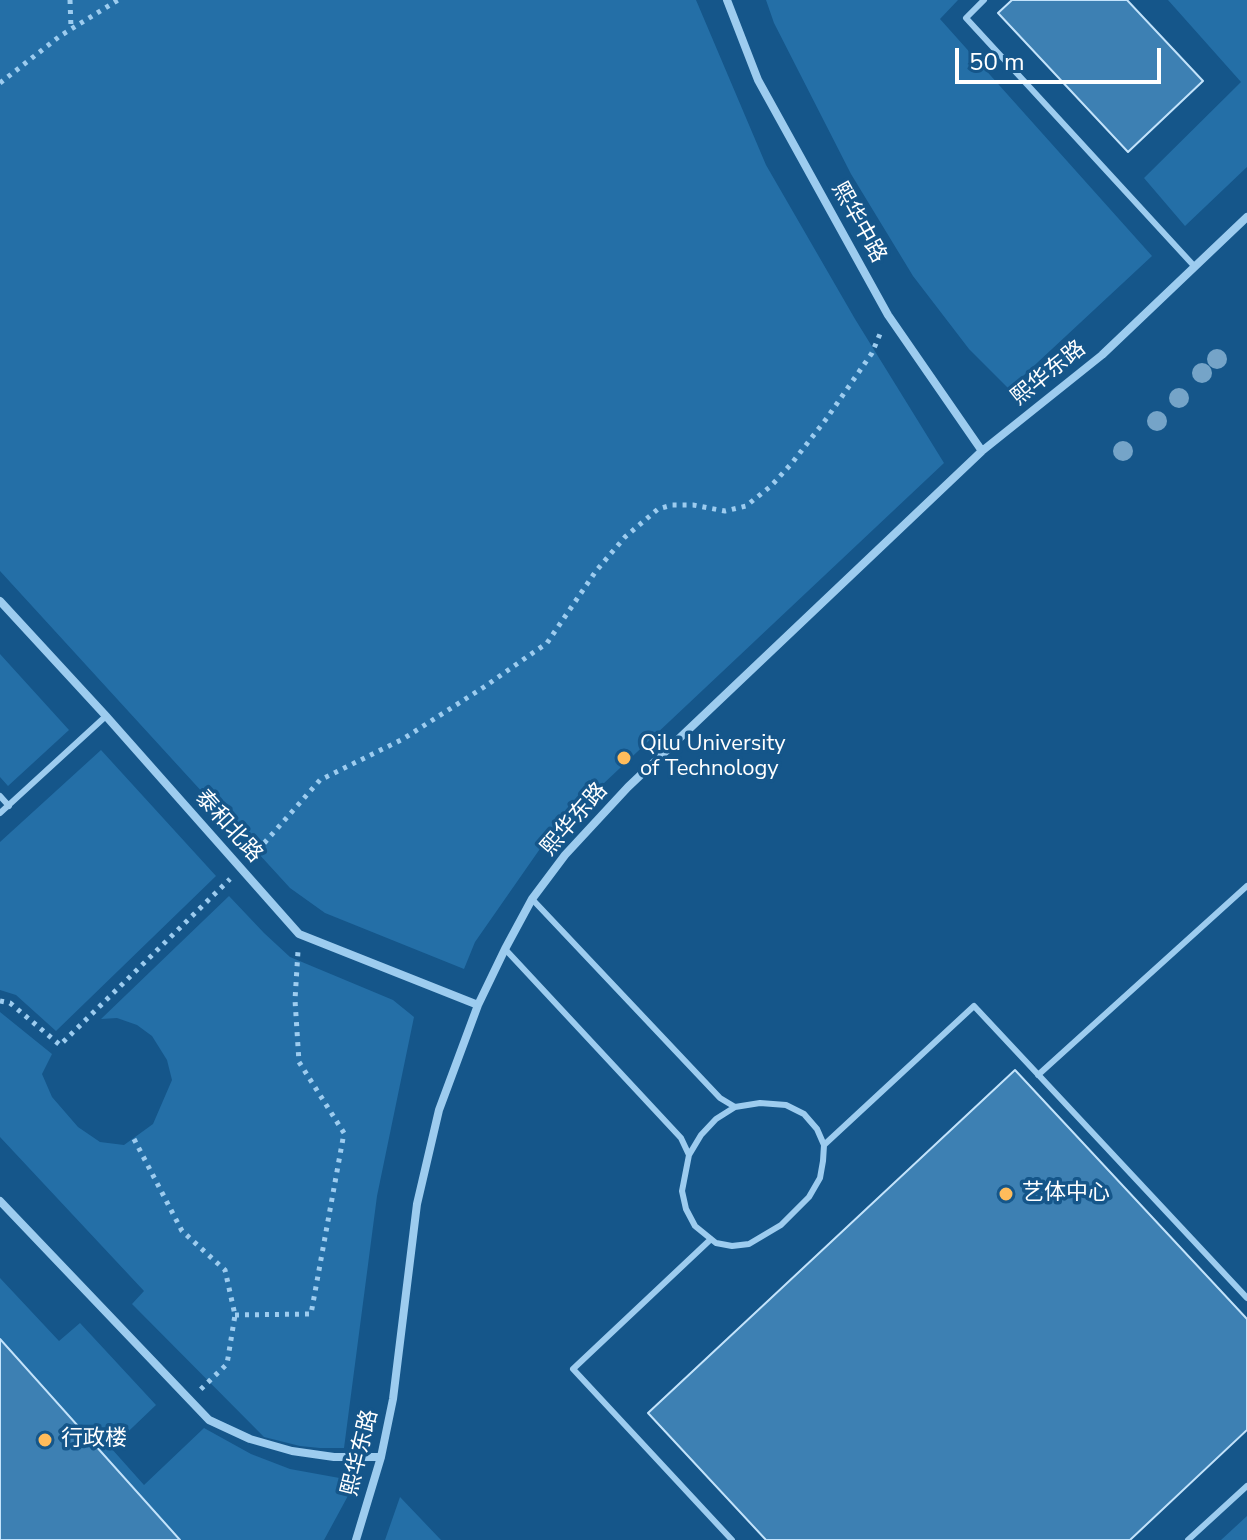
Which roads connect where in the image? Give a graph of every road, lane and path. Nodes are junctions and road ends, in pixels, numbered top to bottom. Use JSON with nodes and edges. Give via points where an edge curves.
{"nodes":[{"id":1,"x":70,"y":0,"type":"edge"},
{"id":2,"x":118,"y":0,"type":"edge"},
{"id":3,"x":727,"y":0,"type":"edge"},
{"id":4,"x":984,"y":0,"type":"edge"},
{"id":5,"x":71,"y":29,"type":"junction"},
{"id":6,"x":0,"y":83,"type":"edge"},
{"id":7,"x":1247,"y":217,"type":"edge"},
{"id":8,"x":1195,"y":267,"type":"junction"},
{"id":9,"x":888,"y":315,"type":"junction"},
{"id":10,"x":982,"y":451,"type":"junction"},
{"id":11,"x":0,"y":601,"type":"edge"},
{"id":12,"x":106,"y":716,"type":"junction"},
{"id":13,"x":0,"y":796,"type":"edge"},
{"id":14,"x":9,"y":806,"type":"junction"},
{"id":15,"x":0,"y":813,"type":"edge"},
{"id":16,"x":241,"y":868,"type":"junction"},
{"id":17,"x":1247,"y":886,"type":"edge"},
{"id":18,"x":532,"y":899,"type":"junction"},
{"id":19,"x":299,"y":934,"type":"junction"},
{"id":20,"x":505,"y":949,"type":"junction"},
{"id":21,"x":0,"y":1001,"type":"edge"},
{"id":22,"x":478,"y":1005,"type":"junction"},
{"id":23,"x":1038,"y":1075,"type":"junction"},
{"id":24,"x":735,"y":1107,"type":"junction"},
{"id":25,"x":134,"y":1139,"type":"dead end"},
{"id":26,"x":824,"y":1145,"type":"junction"},
{"id":27,"x":689,"y":1155,"type":"junction"},
{"id":28,"x":0,"y":1201,"type":"edge"},
{"id":29,"x":711,"y":1239,"type":"junction"},
{"id":30,"x":1247,"y":1298,"type":"edge"},
{"id":31,"x":235,"y":1315,"type":"junction"},
{"id":32,"x":189,"y":1401,"type":"junction"},
{"id":33,"x":381,"y":1457,"type":"junction"},
{"id":34,"x":1247,"y":1486,"type":"edge"},
{"id":35,"x":356,"y":1540,"type":"edge"},
{"id":36,"x":732,"y":1540,"type":"edge"},
{"id":37,"x":1188,"y":1540,"type":"edge"}],
"edges":[{"from":1,"to":5,"type":"path"},
{"from":2,"to":5,"type":"path"},
{"from":3,"to":9,"type":"street","name":"熙华中路","via":[[758,80]]},
{"from":4,"to":8,"type":"lane","via":[[966,18]]},
{"from":5,"to":6,"type":"path"},
{"from":7,"to":8,"type":"street","name":"熙华东路"},
{"from":8,"to":10,"type":"street","name":"熙华东路","via":[[1102,355]]},
{"from":9,"to":10,"type":"street","name":"熙华中路"},
{"from":9,"to":16,"type":"path","via":[[872,353],[771,486],[746,506],[725,511],[693,505],[658,509],[596,571],[547,643],[403,739],[320,780]]},
{"from":10,"to":18,"type":"street","name":"熙华东路","via":[[628,787]]},
{"from":11,"to":12,"type":"street","name":"泰和北路"},
{"from":12,"to":14,"type":"lane"},
{"from":12,"to":16,"type":"street","name":"泰和北路"},
{"from":13,"to":14,"type":"lane"},
{"from":14,"to":15,"type":"lane"},
{"from":16,"to":19,"type":"street","name":"泰和北路"},
{"from":16,"to":21,"type":"path","via":[[60,1045],[10,1003]]},
{"from":17,"to":23,"type":"lane"},
{"from":18,"to":20,"type":"street","name":"熙华东路"},
{"from":18,"to":24,"type":"lane","via":[[720,1098]]},
{"from":19,"to":22,"type":"street","name":"泰和北路"},
{"from":19,"to":31,"type":"path","via":[[299,1062],[344,1133],[311,1314]]},
{"from":20,"to":22,"type":"street","name":"熙华东路"},
{"from":20,"to":27,"type":"lane","via":[[681,1138]]},
{"from":22,"to":33,"type":"street","name":"熙华东路","via":[[439,1110],[417,1204]]},
{"from":23,"to":26,"type":"lane","via":[[974,1006]]},
{"from":23,"to":30,"type":"lane"},
{"from":24,"to":26,"type":"lane","via":[[786,1105],[804,1114]]},
{"from":24,"to":27,"type":"lane","via":[[716,1119]]},
{"from":25,"to":31,"type":"path","via":[[182,1231],[225,1270]]},
{"from":26,"to":29,"type":"lane","via":[[820,1178],[781,1225],[749,1244],[732,1246]]},
{"from":27,"to":29,"type":"lane","via":[[682,1191],[686,1209]]},
{"from":28,"to":32,"type":"street"},
{"from":29,"to":36,"type":"lane","via":[[573,1369]]},
{"from":31,"to":32,"type":"path","via":[[227,1364]]},
{"from":32,"to":33,"type":"street","via":[[209,1420],[250,1439],[334,1457]]},
{"from":33,"to":35,"type":"street","name":"熙华东路"},
{"from":34,"to":37,"type":"lane"}]}
